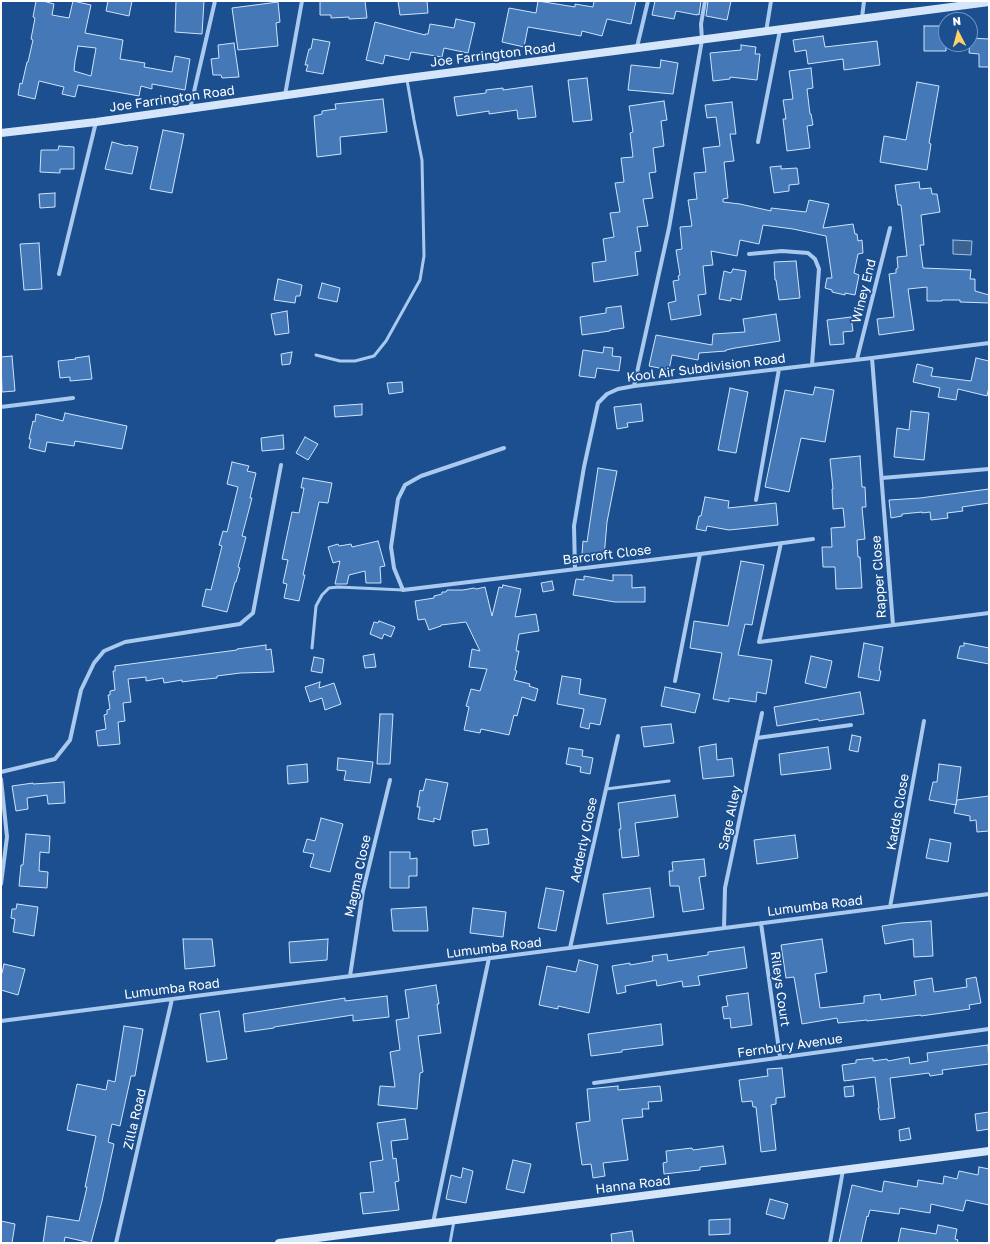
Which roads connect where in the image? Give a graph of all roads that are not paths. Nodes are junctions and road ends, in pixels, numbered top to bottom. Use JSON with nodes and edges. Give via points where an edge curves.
{"nodes":[{"id":1,"x":215,"y":1,"type":"edge"},
{"id":2,"x":302,"y":1,"type":"edge"},
{"id":3,"x":648,"y":1,"type":"edge"},
{"id":4,"x":705,"y":1,"type":"edge"},
{"id":5,"x":771,"y":1,"type":"edge"},
{"id":6,"x":864,"y":1,"type":"edge"},
{"id":7,"x":989,"y":2,"type":"edge"},
{"id":8,"x":862,"y":19,"type":"junction"},
{"id":9,"x":780,"y":30,"type":"junction"},
{"id":10,"x":766,"y":32,"type":"junction"},
{"id":11,"x":702,"y":40,"type":"junction"},
{"id":12,"x":637,"y":49,"type":"junction"},
{"id":13,"x":407,"y":79,"type":"junction"},
{"id":14,"x":285,"y":96,"type":"junction"},
{"id":15,"x":190,"y":109,"type":"junction"},
{"id":16,"x":96,"y":122,"type":"junction"},
{"id":17,"x":1,"y":133,"type":"edge"},
{"id":18,"x":758,"y":142,"type":"dead end"},
{"id":19,"x":890,"y":228,"type":"dead end"},
{"id":20,"x":749,"y":254,"type":"dead end"},
{"id":21,"x":59,"y":274,"type":"dead end"},
{"id":22,"x":989,"y":343,"type":"edge"},
{"id":23,"x":316,"y":355,"type":"dead end"},
{"id":24,"x":872,"y":358,"type":"junction"},
{"id":25,"x":857,"y":359,"type":"junction"},
{"id":26,"x":812,"y":365,"type":"junction"},
{"id":27,"x":779,"y":369,"type":"junction"},
{"id":28,"x":634,"y":386,"type":"junction"},
{"id":29,"x":73,"y":398,"type":"dead end"},
{"id":30,"x":1,"y":407,"type":"edge"},
{"id":31,"x":504,"y":448,"type":"dead end"},
{"id":32,"x":281,"y":465,"type":"dead end"},
{"id":33,"x":989,"y":469,"type":"edge"},
{"id":34,"x":882,"y":478,"type":"junction"},
{"id":35,"x":756,"y":500,"type":"dead end"},
{"id":36,"x":813,"y":539,"type":"dead end"},
{"id":37,"x":781,"y":543,"type":"junction"},
{"id":38,"x":700,"y":554,"type":"junction"},
{"id":39,"x":575,"y":569,"type":"junction"},
{"id":40,"x":403,"y":590,"type":"junction"},
{"id":41,"x":989,"y":613,"type":"edge"},
{"id":42,"x":893,"y":625,"type":"junction"},
{"id":43,"x":312,"y":648,"type":"dead end"},
{"id":44,"x":675,"y":681,"type":"dead end"},
{"id":45,"x":762,"y":713,"type":"dead end"},
{"id":46,"x":924,"y":721,"type":"dead end"},
{"id":47,"x":851,"y":725,"type":"dead end"},
{"id":48,"x":618,"y":736,"type":"dead end"},
{"id":49,"x":757,"y":738,"type":"junction"},
{"id":50,"x":1,"y":772,"type":"edge"},
{"id":51,"x":1,"y":779,"type":"edge"},
{"id":52,"x":390,"y":780,"type":"dead end"},
{"id":53,"x":669,"y":781,"type":"dead end"},
{"id":54,"x":606,"y":789,"type":"junction"},
{"id":55,"x":1,"y":884,"type":"edge"},
{"id":56,"x":989,"y":894,"type":"edge"},
{"id":57,"x":890,"y":907,"type":"junction"},
{"id":58,"x":761,"y":923,"type":"junction"},
{"id":59,"x":724,"y":928,"type":"junction"},
{"id":60,"x":570,"y":948,"type":"junction"},
{"id":61,"x":489,"y":958,"type":"junction"},
{"id":62,"x":350,"y":976,"type":"junction"},
{"id":63,"x":172,"y":999,"type":"junction"},
{"id":64,"x":1,"y":1021,"type":"edge"},
{"id":65,"x":989,"y":1028,"type":"edge"},
{"id":66,"x":780,"y":1057,"type":"junction"},
{"id":67,"x":594,"y":1083,"type":"dead end"},
{"id":68,"x":989,"y":1151,"type":"edge"},
{"id":69,"x":843,"y":1170,"type":"junction"},
{"id":70,"x":455,"y":1220,"type":"junction"},
{"id":71,"x":433,"y":1223,"type":"junction"},
{"id":72,"x":116,"y":1243,"type":"edge"},
{"id":73,"x":279,"y":1243,"type":"edge"},
{"id":74,"x":450,"y":1243,"type":"edge"},
{"id":75,"x":830,"y":1243,"type":"edge"}],
"edges":[{"from":1,"to":15,"type":"street"},
{"from":2,"to":14,"type":"street"},
{"from":3,"to":12,"type":"street"},
{"from":4,"to":11,"type":"street","via":[[701,24]]},
{"from":5,"to":10,"type":"street"},
{"from":6,"to":8,"type":"street"},
{"from":7,"to":8,"type":"main road","name":"Joe Farrington Road"},
{"from":8,"to":9,"type":"main road","name":"Joe Farrington Road"},
{"from":9,"to":10,"type":"main road","name":"Joe Farrington Road"},
{"from":9,"to":18,"type":"street"},
{"from":10,"to":11,"type":"main road","name":"Joe Farrington Road"},
{"from":11,"to":12,"type":"main road","name":"Joe Farrington Road"},
{"from":11,"to":28,"type":"street","via":[[669,228]]},
{"from":12,"to":13,"type":"main road","name":"Joe Farrington Road"},
{"from":13,"to":14,"type":"main road","name":"Joe Farrington Road"},
{"from":13,"to":23,"type":"lane","via":[[422,160],[424,256],[420,280],[386,341],[374,356],[355,362]]},
{"from":14,"to":15,"type":"main road","name":"Joe Farrington Road"},
{"from":15,"to":16,"type":"main road","name":"Joe Farrington Road"},
{"from":16,"to":17,"type":"main road","name":"Joe Farrington Road"},
{"from":16,"to":21,"type":"street"},
{"from":19,"to":25,"type":"street","name":"Winey End"},
{"from":20,"to":26,"type":"street","via":[[802,252],[815,259],[819,269]]},
{"from":22,"to":24,"type":"street","name":"Kool Air Subdivision Road"},
{"from":24,"to":25,"type":"street","name":"Kool Air Subdivision Road"},
{"from":24,"to":34,"type":"street","name":"Rapper Close"},
{"from":25,"to":26,"type":"street","name":"Kool Air Subdivision Road"},
{"from":26,"to":27,"type":"street","name":"Kool Air Subdivision Road"},
{"from":27,"to":28,"type":"street","name":"Kool Air Subdivision Road"},
{"from":27,"to":35,"type":"street"},
{"from":28,"to":39,"type":"street","name":"Kool Air Subdivision Road","via":[[606,394],[598,403],[574,526]]},
{"from":29,"to":30,"type":"street"},
{"from":31,"to":40,"type":"street","via":[[421,476],[405,485],[398,499],[391,547],[394,568]]},
{"from":32,"to":50,"type":"street","via":[[253,613],[240,624],[126,642],[104,651],[94,663],[81,690],[70,740],[55,759]]},
{"from":33,"to":34,"type":"street"},
{"from":34,"to":42,"type":"street","name":"Rapper Close"},
{"from":36,"to":37,"type":"street","name":"Barcroft Close"},
{"from":37,"to":38,"type":"street","name":"Barcroft Close"},
{"from":37,"to":42,"type":"street","via":[[759,642]]},
{"from":38,"to":39,"type":"street","name":"Barcroft Close"},
{"from":38,"to":44,"type":"street"},
{"from":39,"to":40,"type":"street","name":"Barcroft Close"},
{"from":40,"to":43,"type":"lane","via":[[329,588],[316,606]]},
{"from":41,"to":42,"type":"street","name":"Rapper Close"},
{"from":45,"to":49,"type":"street","name":"Sage Alley"},
{"from":46,"to":57,"type":"street","name":"Kadds Close"},
{"from":47,"to":49,"type":"street"},
{"from":48,"to":54,"type":"street","name":"Adderly Close"},
{"from":49,"to":59,"type":"street","name":"Sage Alley","via":[[725,888]]},
{"from":51,"to":55,"type":"street","via":[[7,838]]},
{"from":52,"to":62,"type":"street","name":"Magma Close","via":[[363,891]]},
{"from":53,"to":54,"type":"lane"},
{"from":54,"to":60,"type":"street","name":"Adderly Close"},
{"from":56,"to":57,"type":"street","name":"Lumumba Road"},
{"from":57,"to":58,"type":"street","name":"Lumumba Road"},
{"from":58,"to":59,"type":"street","name":"Lumumba Road"},
{"from":58,"to":66,"type":"street","name":"Rileys Court"},
{"from":59,"to":60,"type":"street","name":"Lumumba Road"},
{"from":60,"to":61,"type":"street","name":"Lumumba Road"},
{"from":61,"to":62,"type":"street","name":"Lumumba Road"},
{"from":61,"to":71,"type":"street"},
{"from":62,"to":63,"type":"street","name":"Lumumba Road"},
{"from":63,"to":64,"type":"street","name":"Lumumba Road"},
{"from":63,"to":72,"type":"street","name":"Zilla Road"},
{"from":65,"to":66,"type":"street","name":"Fernbury Avenue"},
{"from":66,"to":67,"type":"street","name":"Fernbury Avenue"},
{"from":68,"to":69,"type":"main road","name":"Hanna Road"},
{"from":69,"to":70,"type":"main road","name":"Hanna Road"},
{"from":69,"to":75,"type":"street"},
{"from":70,"to":71,"type":"main road","name":"Hanna Road"},
{"from":70,"to":74,"type":"lane"},
{"from":71,"to":73,"type":"main road","name":"Hanna Road"}]}
